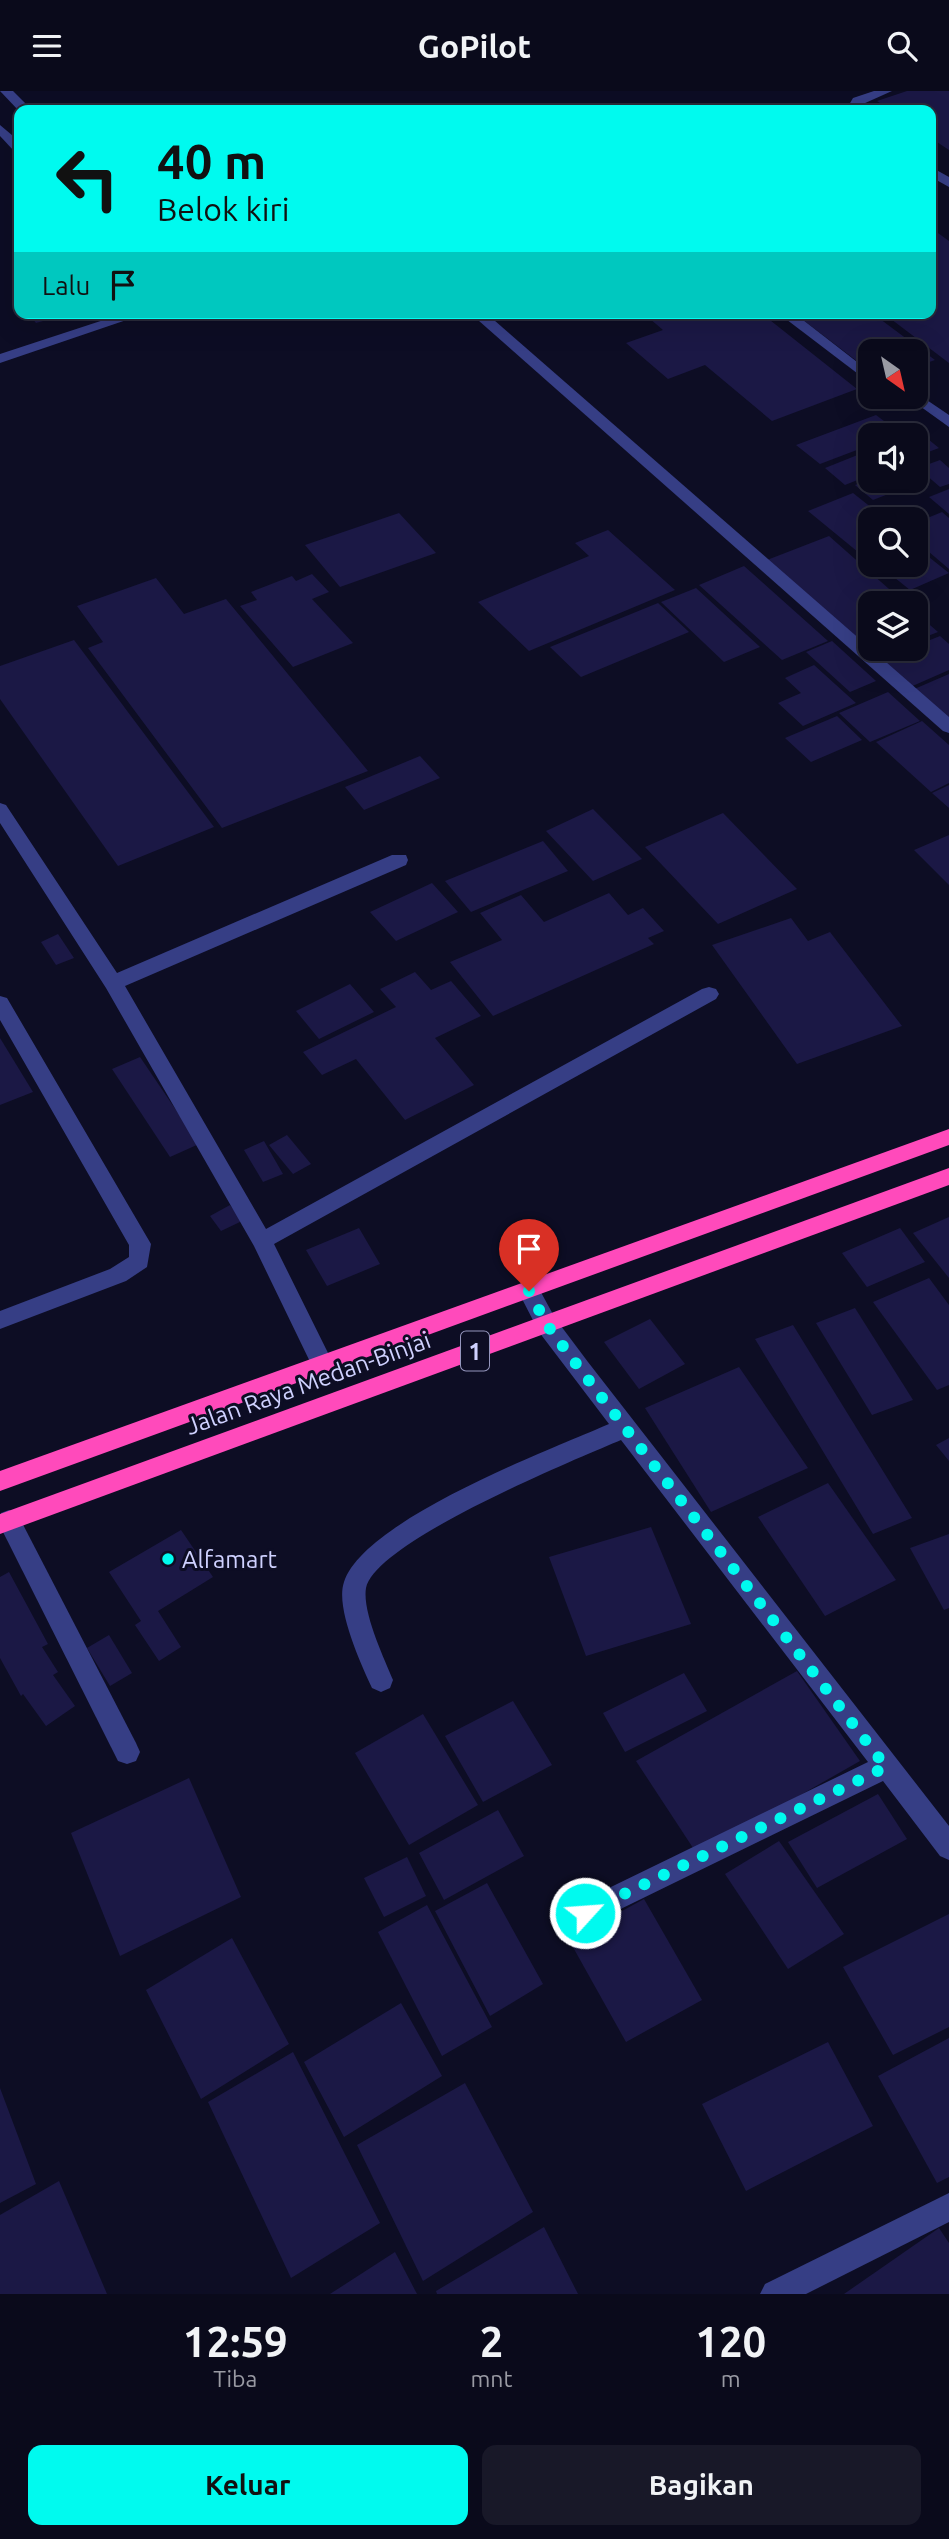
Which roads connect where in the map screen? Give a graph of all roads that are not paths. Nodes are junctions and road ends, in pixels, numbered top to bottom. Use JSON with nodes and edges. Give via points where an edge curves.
{"nodes":[{"id":1,"x":6,"y":91,"type":"edge"},
{"id":2,"x":886,"y":91,"type":"edge"},
{"id":3,"x":21,"y":105,"type":"edge"},
{"id":4,"x":855,"y":105,"type":"edge"},
{"id":5,"x":0,"y":129,"type":"edge"},
{"id":6,"x":14,"y":143,"type":"edge"},
{"id":7,"x":122,"y":319,"type":"edge"},
{"id":8,"x":484,"y":319,"type":"edge"},
{"id":9,"x":793,"y":319,"type":"edge"},
{"id":10,"x":0,"y":359,"type":"edge"},
{"id":11,"x":858,"y":370,"type":"edge"},
{"id":12,"x":928,"y":406,"type":"edge"},
{"id":13,"x":949,"y":422,"type":"edge"},
{"id":14,"x":949,"y":727,"type":"edge"},
{"id":15,"x":0,"y":809,"type":"edge"},
{"id":16,"x":398,"y":860,"type":"dead end"},
{"id":17,"x":113,"y":983,"type":"junction"},
{"id":18,"x":709,"y":994,"type":"dead end"},
{"id":19,"x":0,"y":1003,"type":"edge"},
{"id":20,"x":949,"y":1137,"type":"edge"},
{"id":21,"x":949,"y":1176,"type":"edge"},
{"id":22,"x":262,"y":1241,"type":"junction"},
{"id":23,"x":529,"y":1291,"type":"junction"},
{"id":24,"x":0,"y":1320,"type":"edge"},
{"id":25,"x":547,"y":1325,"type":"junction"},
{"id":26,"x":322,"y":1363,"type":"junction"},
{"id":27,"x":624,"y":1428,"type":"junction"},
{"id":28,"x":0,"y":1481,"type":"edge"},
{"id":29,"x":5,"y":1522,"type":"edge"},
{"id":30,"x":380,"y":1680,"type":"dead end"},
{"id":31,"x":127,"y":1752,"type":"dead end"},
{"id":32,"x":886,"y":1767,"type":"junction"},
{"id":33,"x":949,"y":1847,"type":"edge"},
{"id":34,"x":585,"y":1913,"type":"dead end"},
{"id":35,"x":949,"y":2207,"type":"edge"},
{"id":36,"x":775,"y":2294,"type":"edge"}],
"edges":[{"from":1,"to":3,"type":"street"},
{"from":2,"to":4,"type":"street"},
{"from":5,"to":6,"type":"street"},
{"from":7,"to":10,"type":"street"},
{"from":8,"to":14,"type":"street"},
{"from":9,"to":11,"type":"street"},
{"from":12,"to":13,"type":"street"},
{"from":15,"to":17,"type":"street"},
{"from":16,"to":17,"type":"street"},
{"from":17,"to":22,"type":"street"},
{"from":18,"to":22,"type":"street"},
{"from":19,"to":24,"type":"street","via":[[140,1244],[139,1261],[118,1275]]},
{"from":20,"to":23,"type":"highway","name":"Jalan Raya Medan-Binjai","number":"1"},
{"from":21,"to":25,"type":"highway","name":"Jalan Raya Medan-Binjai","number":"1"},
{"from":22,"to":26,"type":"street"},
{"from":23,"to":25,"type":"street"},
{"from":23,"to":26,"type":"highway","name":"Jalan Raya Medan-Binjai","number":"1"},
{"from":25,"to":27,"type":"street"},
{"from":25,"to":29,"type":"highway","name":"Jalan Raya Medan-Binjai","number":"1"},
{"from":26,"to":28,"type":"highway","name":"Jalan Raya Medan-Binjai","number":"1"},
{"from":27,"to":30,"type":"street","via":[[407,1531],[366,1562],[354,1584],[358,1613]]},
{"from":27,"to":32,"type":"street"},
{"from":29,"to":31,"type":"street"},
{"from":32,"to":33,"type":"street"},
{"from":32,"to":34,"type":"street"},
{"from":35,"to":36,"type":"street"}]}
